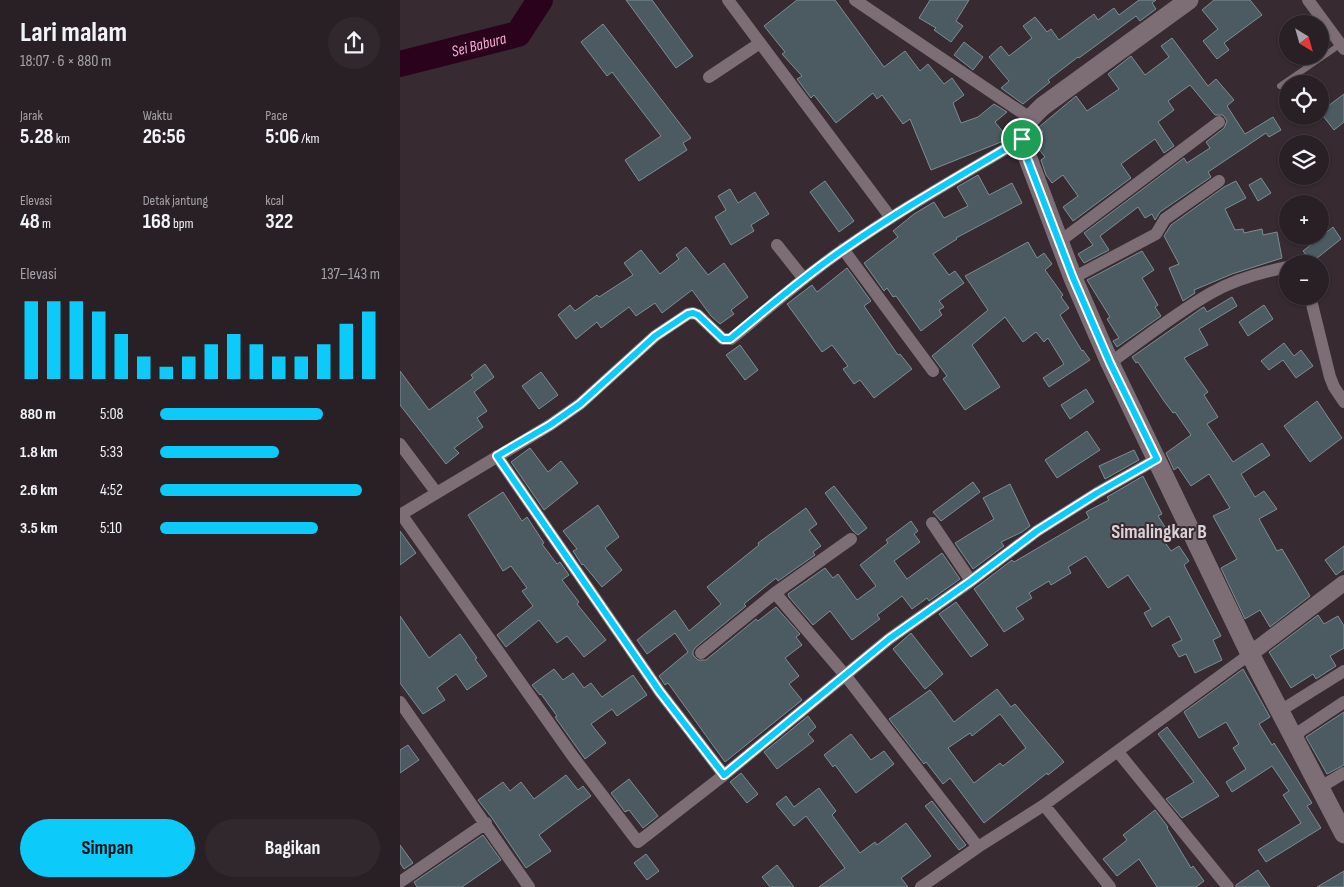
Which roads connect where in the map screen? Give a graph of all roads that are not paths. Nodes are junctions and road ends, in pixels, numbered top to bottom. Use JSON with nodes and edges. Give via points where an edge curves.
{"nodes":[{"id":1,"x":728,"y":0,"type":"edge"},
{"id":2,"x":855,"y":0,"type":"edge"},
{"id":3,"x":1188,"y":0,"type":"edge"},
{"id":4,"x":1308,"y":0,"type":"edge"},
{"id":5,"x":760,"y":43,"type":"junction"},
{"id":6,"x":1342,"y":46,"type":"edge"},
{"id":7,"x":1297,"y":75,"type":"edge"},
{"id":8,"x":709,"y":77,"type":"dead end"},
{"id":9,"x":1030,"y":118,"type":"junction"},
{"id":10,"x":1219,"y":122,"type":"dead end"},
{"id":11,"x":1022,"y":139,"type":"junction"},
{"id":12,"x":1219,"y":181,"type":"dead end"},
{"id":13,"x":891,"y":218,"type":"junction"},
{"id":14,"x":1059,"y":242,"type":"junction"},
{"id":15,"x":777,"y":245,"type":"dead end"},
{"id":16,"x":843,"y":249,"type":"junction"},
{"id":17,"x":1279,"y":269,"type":"edge"},
{"id":18,"x":1073,"y":278,"type":"junction"},
{"id":19,"x":804,"y":279,"type":"junction"},
{"id":20,"x":1312,"y":305,"type":"edge"},
{"id":21,"x":1110,"y":363,"type":"junction"},
{"id":22,"x":933,"y":371,"type":"dead end"},
{"id":23,"x":1344,"y":402,"type":"edge"},
{"id":24,"x":400,"y":444,"type":"edge"},
{"id":25,"x":497,"y":456,"type":"junction"},
{"id":26,"x":1157,"y":459,"type":"junction"},
{"id":27,"x":436,"y":492,"type":"junction"},
{"id":28,"x":400,"y":515,"type":"edge"},
{"id":29,"x":932,"y":523,"type":"dead end"},
{"id":30,"x":851,"y":539,"type":"dead end"},
{"id":31,"x":971,"y":581,"type":"junction"},
{"id":32,"x":1344,"y":583,"type":"edge"},
{"id":33,"x":775,"y":593,"type":"junction"},
{"id":34,"x":702,"y":652,"type":"dead end"},
{"id":35,"x":1250,"y":654,"type":"junction"},
{"id":36,"x":1344,"y":671,"type":"edge"},
{"id":37,"x":845,"y":675,"type":"junction"},
{"id":38,"x":400,"y":702,"type":"edge"},
{"id":39,"x":1344,"y":702,"type":"edge"},
{"id":40,"x":1280,"y":712,"type":"junction"},
{"id":41,"x":1293,"y":736,"type":"junction"},
{"id":42,"x":1118,"y":752,"type":"junction"},
{"id":43,"x":1344,"y":773,"type":"edge"},
{"id":44,"x":724,"y":775,"type":"junction"},
{"id":45,"x":1319,"y":788,"type":"junction"},
{"id":46,"x":1044,"y":805,"type":"junction"},
{"id":47,"x":486,"y":823,"type":"junction"},
{"id":48,"x":1344,"y":834,"type":"edge"},
{"id":49,"x":978,"y":847,"type":"junction"},
{"id":50,"x":400,"y":882,"type":"edge"},
{"id":51,"x":529,"y":887,"type":"edge"},
{"id":52,"x":921,"y":887,"type":"edge"},
{"id":53,"x":1110,"y":887,"type":"edge"},
{"id":54,"x":1228,"y":887,"type":"edge"}],
"edges":[{"from":1,"to":5,"type":"street"},
{"from":2,"to":9,"type":"street"},
{"from":3,"to":9,"type":"main road"},
{"from":4,"to":6,"type":"street"},
{"from":5,"to":8,"type":"street"},
{"from":5,"to":13,"type":"street"},
{"from":6,"to":7,"type":"lane"},
{"from":9,"to":11,"type":"main road"},
{"from":10,"to":14,"type":"street"},
{"from":11,"to":13,"type":"street"},
{"from":11,"to":14,"type":"main road"},
{"from":12,"to":18,"type":"street","via":[[1165,219],[1156,234]]},
{"from":13,"to":16,"type":"street"},
{"from":14,"to":18,"type":"main road"},
{"from":15,"to":19,"type":"street"},
{"from":16,"to":19,"type":"street"},
{"from":16,"to":22,"type":"street"},
{"from":17,"to":21,"type":"street","via":[[1245,278],[1213,292]]},
{"from":18,"to":21,"type":"main road"},
{"from":19,"to":25,"type":"street","via":[[730,339],[723,339],[698,315],[688,314],[655,336],[580,404]]},
{"from":20,"to":23,"type":"street","via":[[1330,377]]},
{"from":21,"to":26,"type":"main road"},
{"from":24,"to":27,"type":"street"},
{"from":25,"to":27,"type":"street"},
{"from":25,"to":44,"type":"street","via":[[660,692]]},
{"from":26,"to":31,"type":"street","via":[[1037,531]]},
{"from":26,"to":35,"type":"main road"},
{"from":27,"to":28,"type":"street"},
{"from":28,"to":44,"type":"street","via":[[636,842]]},
{"from":29,"to":31,"type":"street"},
{"from":30,"to":33,"type":"street"},
{"from":31,"to":37,"type":"street","via":[[889,639]]},
{"from":32,"to":35,"type":"street"},
{"from":33,"to":34,"type":"street"},
{"from":33,"to":37,"type":"street"},
{"from":35,"to":40,"type":"main road"},
{"from":35,"to":42,"type":"street"},
{"from":36,"to":40,"type":"street"},
{"from":37,"to":44,"type":"street"},
{"from":37,"to":49,"type":"street"},
{"from":38,"to":47,"type":"street"},
{"from":39,"to":41,"type":"street"},
{"from":40,"to":41,"type":"main road"},
{"from":41,"to":45,"type":"main road"},
{"from":42,"to":46,"type":"street"},
{"from":42,"to":54,"type":"street"},
{"from":43,"to":45,"type":"street"},
{"from":45,"to":48,"type":"main road"},
{"from":46,"to":49,"type":"street"},
{"from":46,"to":53,"type":"street"},
{"from":47,"to":50,"type":"street"},
{"from":47,"to":51,"type":"street"},
{"from":49,"to":52,"type":"street"}]}
